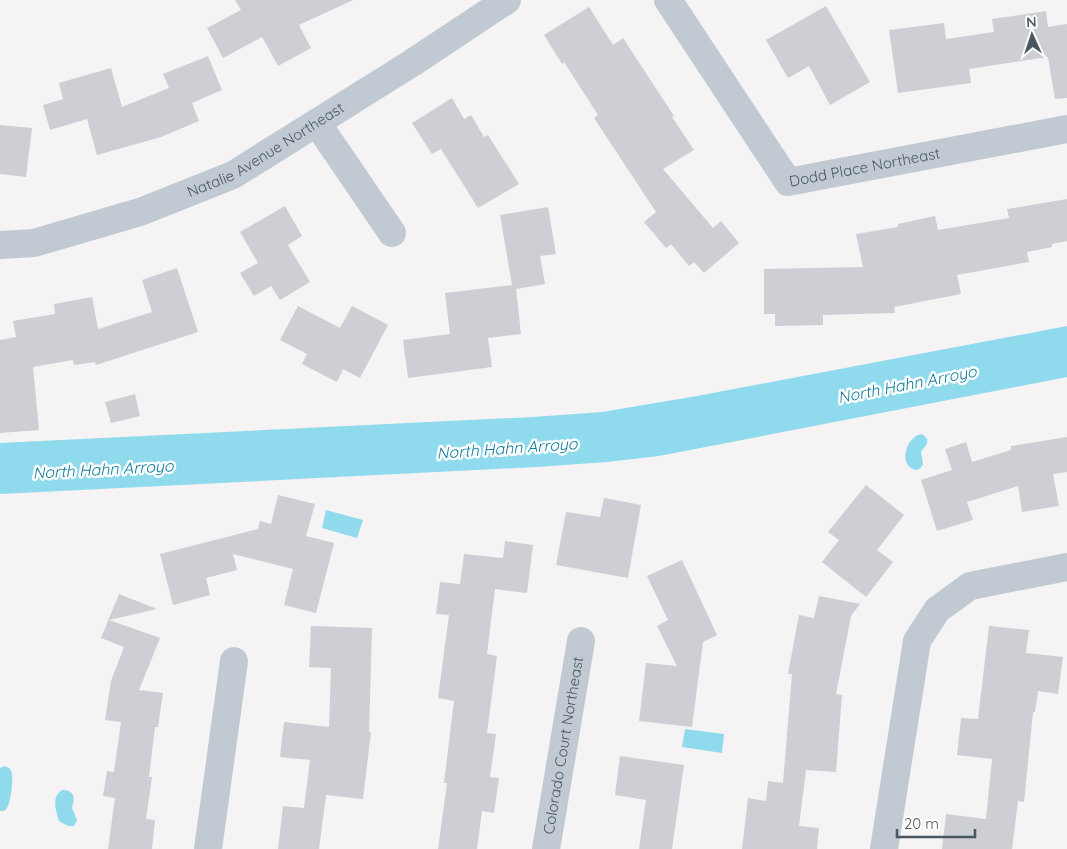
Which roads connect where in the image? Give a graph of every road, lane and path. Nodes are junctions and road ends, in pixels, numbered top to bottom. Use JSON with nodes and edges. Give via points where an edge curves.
{"nodes":[{"id":1,"x":507,"y":0,"type":"edge"},
{"id":2,"x":668,"y":0,"type":"edge"},
{"id":3,"x":317,"y":122,"type":"junction"},
{"id":4,"x":1067,"y":129,"type":"edge"},
{"id":5,"x":392,"y":233,"type":"dead end"},
{"id":6,"x":0,"y":245,"type":"edge"},
{"id":7,"x":1067,"y":567,"type":"edge"},
{"id":8,"x":581,"y":641,"type":"dead end"},
{"id":9,"x":234,"y":661,"type":"dead end"},
{"id":10,"x":208,"y":849,"type":"edge"},
{"id":11,"x":546,"y":849,"type":"edge"},
{"id":12,"x":884,"y":849,"type":"edge"}],
"edges":[{"from":1,"to":3,"type":"street","name":"Natalie Avenue Northeast"},
{"from":2,"to":4,"type":"street","name":"Dodd Place Northeast","via":[[788,182]]},
{"from":3,"to":5,"type":"street"},
{"from":3,"to":6,"type":"street","name":"Natalie Avenue Northeast","via":[[233,175],[149,208],[34,243]]},
{"from":7,"to":12,"type":"street","via":[[970,586],[936,610],[917,641]]},
{"from":8,"to":11,"type":"street","name":"Colorado Court Northeast"},
{"from":9,"to":10,"type":"street"}]}
